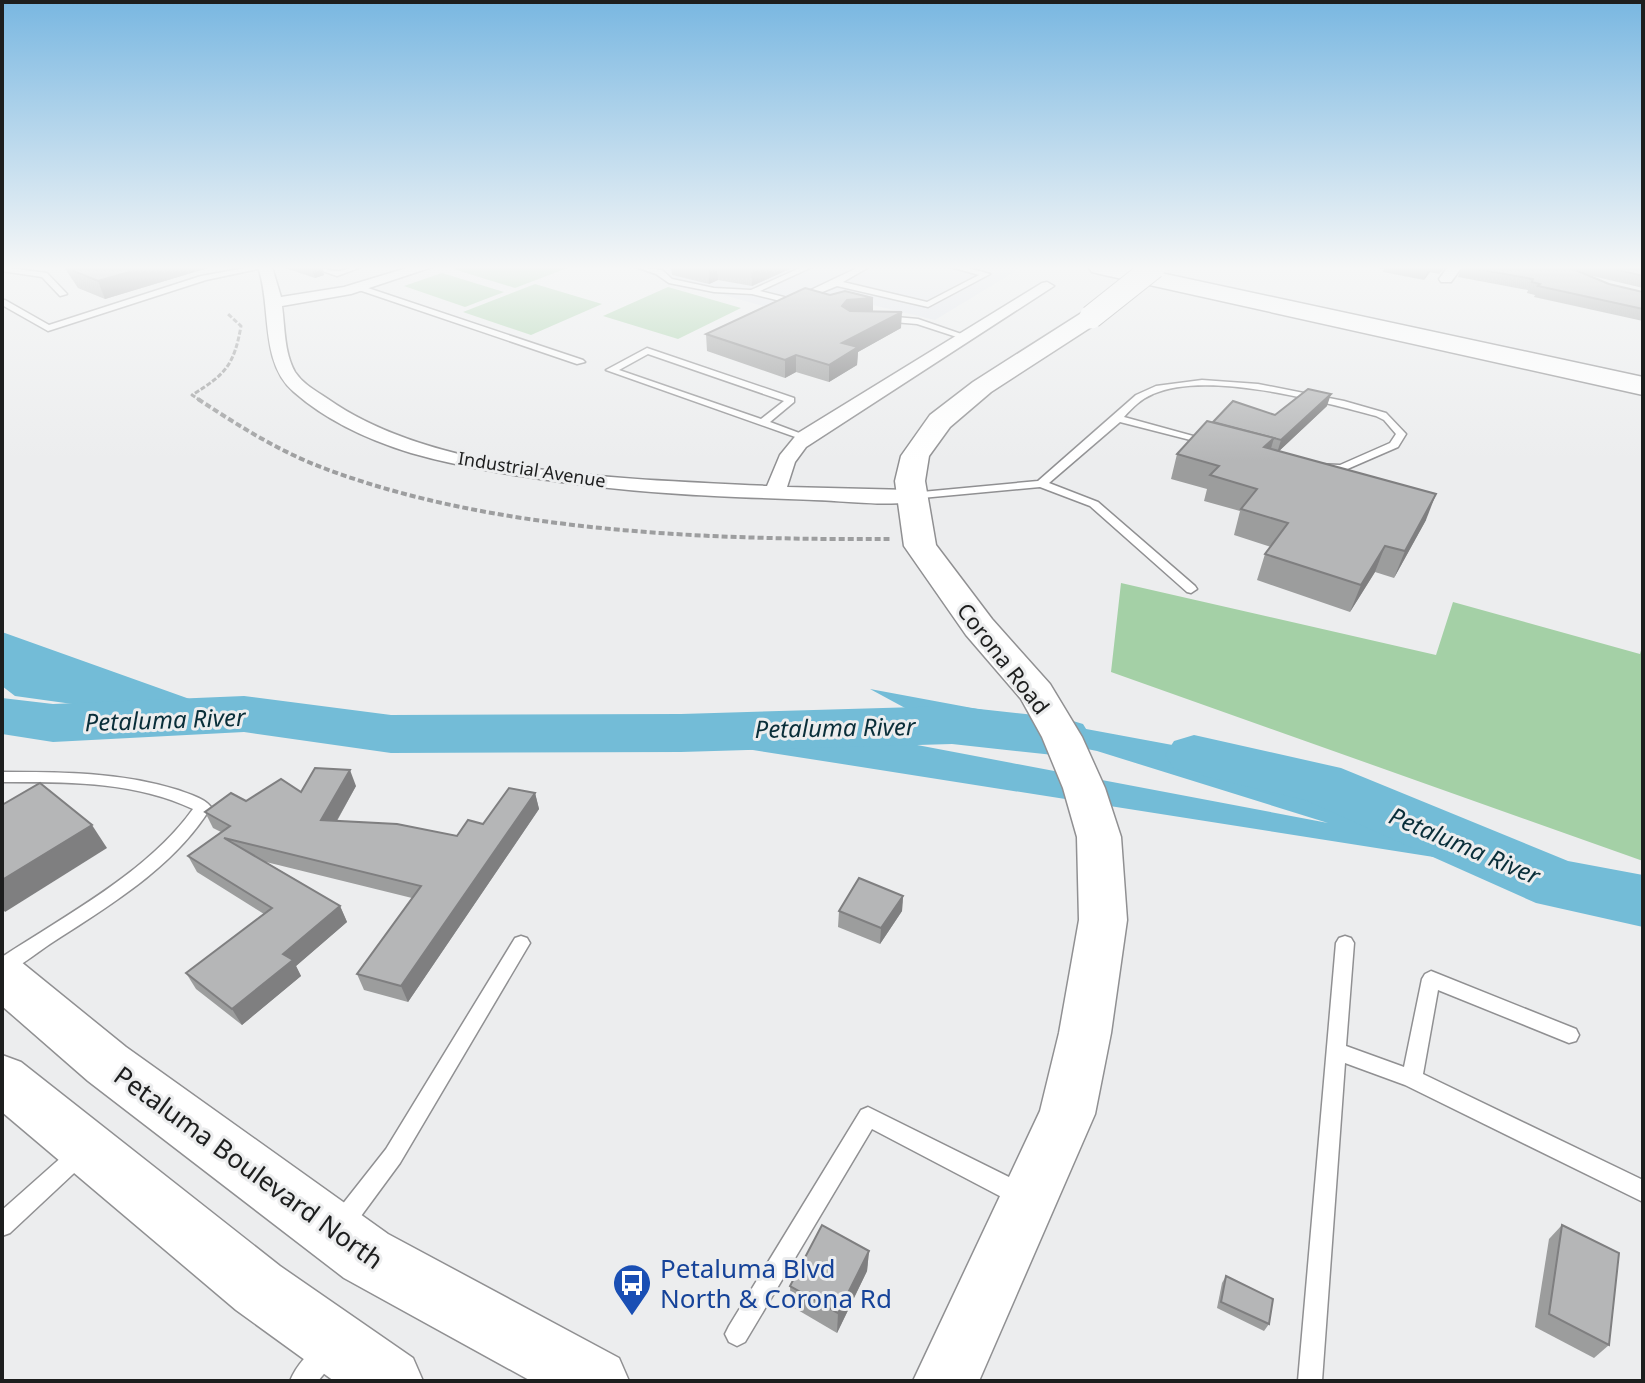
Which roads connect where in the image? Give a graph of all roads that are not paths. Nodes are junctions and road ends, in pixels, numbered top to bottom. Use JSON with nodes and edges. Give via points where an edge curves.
{"nodes":[{"id":1,"x":275,"y":332,"type":"edge"},
{"id":2,"x":490,"y":332,"type":"edge"},
{"id":3,"x":949,"y":332,"type":"edge"},
{"id":4,"x":975,"y":332,"type":"edge"},
{"id":5,"x":1068,"y":332,"type":"edge"},
{"id":6,"x":1394,"y":332,"type":"edge"},
{"id":7,"x":1496,"y":332,"type":"edge"},
{"id":8,"x":966,"y":337,"type":"junction"},
{"id":9,"x":580,"y":362,"type":"dead end"},
{"id":10,"x":1643,"y":362,"type":"edge"},
{"id":11,"x":1643,"y":386,"type":"edge"},
{"id":12,"x":1118,"y":418,"type":"junction"},
{"id":13,"x":763,"y":422,"type":"junction"},
{"id":14,"x":805,"y":437,"type":"junction"},
{"id":15,"x":1222,"y":445,"type":"edge"},
{"id":16,"x":1312,"y":465,"type":"edge"},
{"id":17,"x":1041,"y":484,"type":"junction"},
{"id":18,"x":776,"y":492,"type":"junction"},
{"id":19,"x":910,"y":496,"type":"junction"},
{"id":20,"x":1191,"y":589,"type":"dead end"},
{"id":21,"x":2,"y":777,"type":"edge"},
{"id":22,"x":521,"y":943,"type":"dead end"},
{"id":23,"x":1345,"y":943,"type":"dead end"},
{"id":24,"x":2,"y":966,"type":"edge"},
{"id":25,"x":2,"y":976,"type":"edge"},
{"id":26,"x":1569,"y":1035,"type":"dead end"},
{"id":27,"x":1335,"y":1050,"type":"junction"},
{"id":28,"x":2,"y":1079,"type":"edge"},
{"id":29,"x":1412,"y":1079,"type":"junction"},
{"id":30,"x":87,"y":1148,"type":"junction"},
{"id":31,"x":1643,"y":1191,"type":"edge"},
{"id":32,"x":1028,"y":1199,"type":"junction"},
{"id":33,"x":2,"y":1225,"type":"edge"},
{"id":34,"x":335,"y":1233,"type":"junction"},
{"id":35,"x":737,"y":1334,"type":"dead end"},
{"id":36,"x":319,"y":1362,"type":"edge"},
{"id":37,"x":390,"y":1381,"type":"edge"},
{"id":38,"x":596,"y":1381,"type":"edge"},
{"id":39,"x":946,"y":1381,"type":"edge"},
{"id":40,"x":1311,"y":1381,"type":"edge"}],
"edges":[{"from":1,"to":18,"type":"street","name":"Industrial Avenue","via":[[287,372],[298,387],[344,419],[427,450],[544,474]]},
{"from":2,"to":9,"type":"lane"},
{"from":3,"to":8,"type":"lane"},
{"from":4,"to":8,"type":"street"},
{"from":5,"to":19,"type":"main road","name":"Corona Road","bridge":true,"via":[[940,421],[915,456]]},
{"from":6,"to":11,"type":"highway"},
{"from":7,"to":10,"type":"highway"},
{"from":8,"to":14,"type":"street"},
{"from":12,"to":15,"type":"lane"},
{"from":12,"to":16,"type":"lane","via":[[1137,397],[1159,388],[1237,386],[1338,401],[1385,416],[1401,434],[1394,445],[1341,468]]},
{"from":12,"to":17,"type":"lane"},
{"from":13,"to":13,"type":"lane","via":[[639,379],[611,370],[647,351],[791,400]]},
{"from":13,"to":14,"type":"lane"},
{"from":14,"to":18,"type":"street","via":[[784,460]]},
{"from":17,"to":19,"type":"lane"},
{"from":17,"to":20,"type":"lane","via":[[1094,504]]},
{"from":18,"to":19,"type":"street","name":"Industrial Avenue"},
{"from":19,"to":32,"type":"main road","name":"Corona Road","via":[[920,546],[979,627],[1037,693],[1062,737],[1099,837],[1103,920],[1085,1033],[1067,1114]]},
{"from":21,"to":24,"type":"lane","via":[[97,780],[182,795],[203,807],[173,843],[117,889]]},
{"from":22,"to":34,"type":"lane","via":[[393,1156]]},
{"from":23,"to":27,"type":"lane"},
{"from":25,"to":34,"type":"main road","name":"Petaluma Boulevard North","via":[[107,1064]]},
{"from":26,"to":29,"type":"lane","via":[[1431,979]]},
{"from":27,"to":29,"type":"lane"},
{"from":27,"to":40,"type":"lane"},
{"from":28,"to":30,"type":"main road"},
{"from":29,"to":31,"type":"lane"},
{"from":30,"to":33,"type":"lane"},
{"from":30,"to":36,"type":"main road","via":[[258,1288]]},
{"from":32,"to":35,"type":"lane","via":[[868,1117]]},
{"from":32,"to":39,"type":"main road","name":"Corona Road"},
{"from":34,"to":38,"type":"main road","name":"Petaluma Boulevard North","via":[[366,1256]]},
{"from":36,"to":37,"type":"main road"}]}
